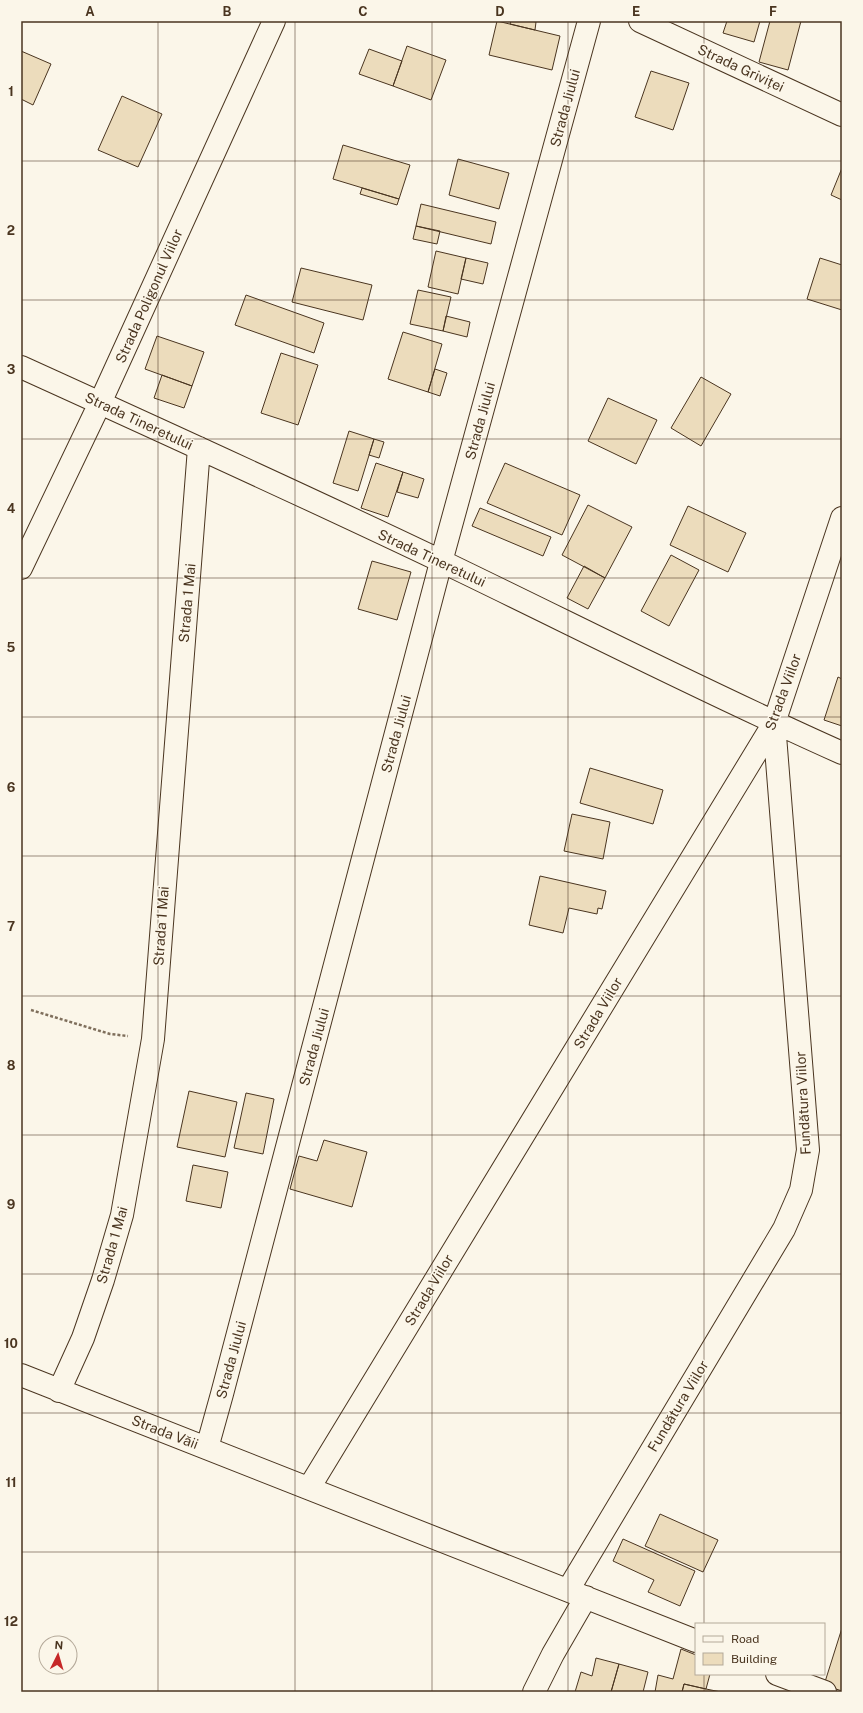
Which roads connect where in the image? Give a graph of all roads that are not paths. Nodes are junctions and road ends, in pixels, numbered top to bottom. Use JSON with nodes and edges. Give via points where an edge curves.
{"nodes":[{"id":1,"x":274,"y":21,"type":"edge"},
{"id":2,"x":589,"y":21,"type":"edge"},
{"id":3,"x":640,"y":21,"type":"edge"},
{"id":4,"x":842,"y":115,"type":"edge"},
{"id":5,"x":21,"y":367,"type":"edge"},
{"id":6,"x":100,"y":403,"type":"junction"},
{"id":7,"x":199,"y":448,"type":"junction"},
{"id":8,"x":842,"y":518,"type":"edge"},
{"id":9,"x":441,"y":562,"type":"junction"},
{"id":10,"x":21,"y":568,"type":"edge"},
{"id":11,"x":774,"y":723,"type":"junction"},
{"id":12,"x":842,"y":753,"type":"edge"},
{"id":13,"x":21,"y":1376,"type":"edge"},
{"id":14,"x":59,"y":1391,"type":"junction"},
{"id":15,"x":207,"y":1448,"type":"junction"},
{"id":16,"x":309,"y":1488,"type":"junction"},
{"id":17,"x":577,"y":1594,"type":"junction"},
{"id":18,"x":695,"y":1641,"type":"edge"},
{"id":19,"x":780,"y":1675,"type":"edge"},
{"id":20,"x":534,"y":1692,"type":"edge"},
{"id":21,"x":826,"y":1692,"type":"edge"}],
"edges":[{"from":1,"to":6,"type":"street","name":"Strada Poligonul Viilor"},
{"from":2,"to":9,"type":"street","name":"Strada Jiului"},
{"from":3,"to":4,"type":"street","name":"Strada Griviței"},
{"from":5,"to":6,"type":"street","name":"Strada Tineretului"},
{"from":6,"to":7,"type":"street","name":"Strada Tineretului"},
{"from":6,"to":10,"type":"street","name":"Strada Poligonul Viilor"},
{"from":7,"to":9,"type":"street","name":"Strada Tineretului"},
{"from":7,"to":14,"type":"street","name":"Strada 1 Mai","via":[[152,1039],[122,1214],[83,1338]]},
{"from":8,"to":11,"type":"street","name":"Strada Viilor"},
{"from":9,"to":11,"type":"street","name":"Strada Tineretului"},
{"from":9,"to":15,"type":"street","name":"Strada Jiului"},
{"from":11,"to":12,"type":"street","name":"Strada Tineretului"},
{"from":11,"to":16,"type":"street","name":"Strada Viilor"},
{"from":11,"to":17,"type":"street","name":"Fundătura Viilor","via":[[808,1150],[801,1190],[784,1228]]},
{"from":13,"to":14,"type":"street","name":"Strada Văii"},
{"from":14,"to":15,"type":"street","name":"Strada Văii"},
{"from":15,"to":16,"type":"street","name":"Strada Văii"},
{"from":16,"to":17,"type":"street","name":"Strada Văii"},
{"from":17,"to":18,"type":"street","name":"Strada Văii"},
{"from":17,"to":20,"type":"street","name":"Fundătura Viilor","via":[[553,1654]]},
{"from":19,"to":21,"type":"street"}]}
